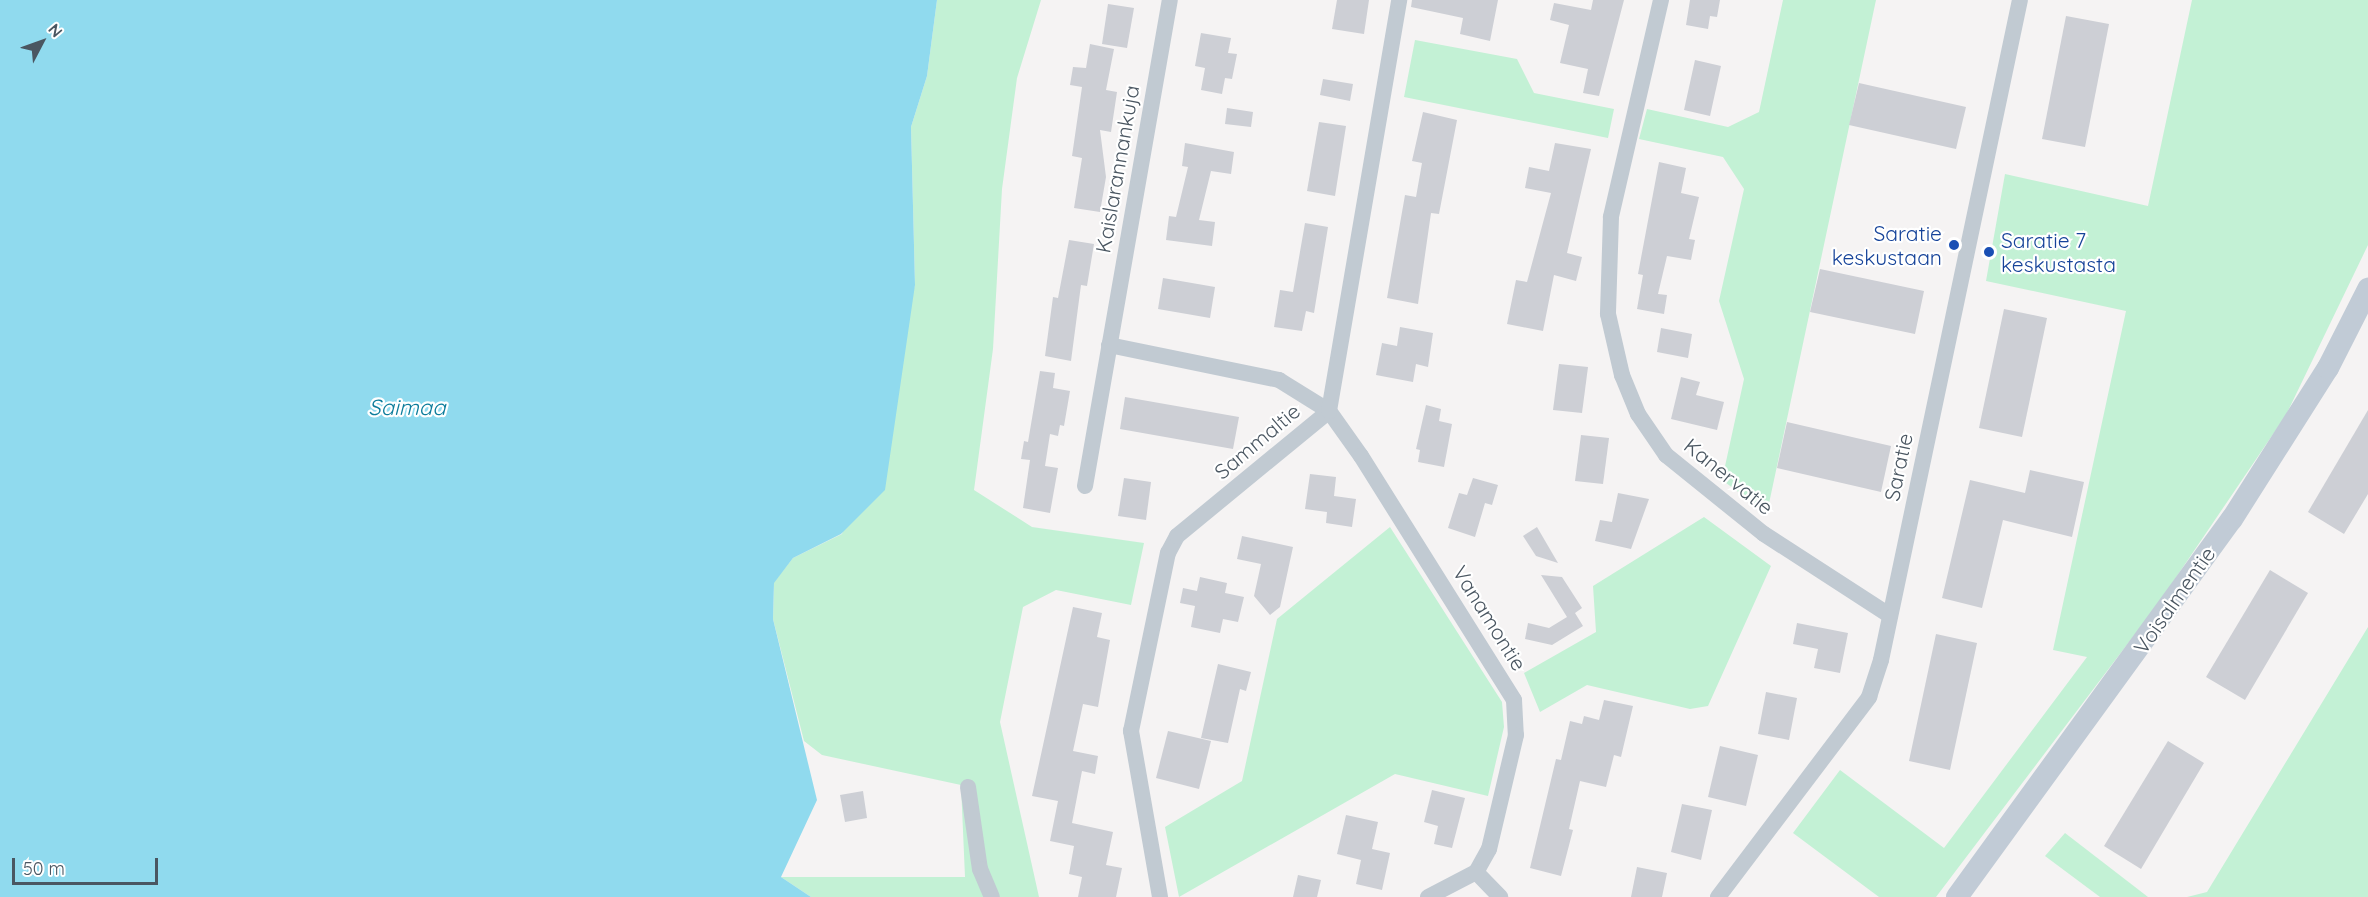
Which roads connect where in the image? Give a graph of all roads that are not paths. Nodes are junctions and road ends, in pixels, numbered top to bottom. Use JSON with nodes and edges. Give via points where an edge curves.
{"nodes":[{"id":1,"x":1170,"y":0,"type":"edge"},
{"id":2,"x":1399,"y":0,"type":"edge"},
{"id":3,"x":1661,"y":0,"type":"edge"},
{"id":4,"x":2020,"y":0,"type":"edge"},
{"id":5,"x":2368,"y":289,"type":"edge"},
{"id":6,"x":1109,"y":345,"type":"junction"},
{"id":7,"x":1329,"y":411,"type":"junction"},
{"id":8,"x":1085,"y":486,"type":"dead end"},
{"id":9,"x":1889,"y":615,"type":"junction"},
{"id":10,"x":968,"y":787,"type":"dead end"},
{"id":11,"x":1476,"y":872,"type":"junction"},
{"id":12,"x":992,"y":897,"type":"edge"},
{"id":13,"x":1160,"y":897,"type":"edge"},
{"id":14,"x":1428,"y":897,"type":"edge"},
{"id":15,"x":1500,"y":897,"type":"edge"},
{"id":16,"x":1718,"y":897,"type":"edge"},
{"id":17,"x":1957,"y":897,"type":"edge"}],
"edges":[{"from":1,"to":6,"type":"street","name":"Kaislarannankuja"},
{"from":2,"to":7,"type":"street","name":"Sammaltie"},
{"from":3,"to":9,"type":"street","name":"Kanervatie","via":[[1611,217],[1608,314],[1622,375],[1638,414],[1666,455],[1764,534]]},
{"from":4,"to":9,"type":"street","name":"Saratie"},
{"from":5,"to":17,"type":"street","name":"Voisalmentie","via":[[2328,368],[2232,519]]},
{"from":6,"to":7,"type":"street","via":[[1279,380]]},
{"from":6,"to":8,"type":"street","name":"Kaislarannankuja"},
{"from":7,"to":11,"type":"street","name":"Vanamontie","via":[[1514,700],[1516,735],[1489,849]]},
{"from":7,"to":13,"type":"street","name":"Sammaltie","via":[[1177,536],[1168,553],[1131,732]]},
{"from":9,"to":16,"type":"street","name":"Saratie","via":[[1869,697]]},
{"from":10,"to":12,"type":"street","via":[[980,870]]},
{"from":11,"to":14,"type":"street"},
{"from":11,"to":15,"type":"street"}]}
